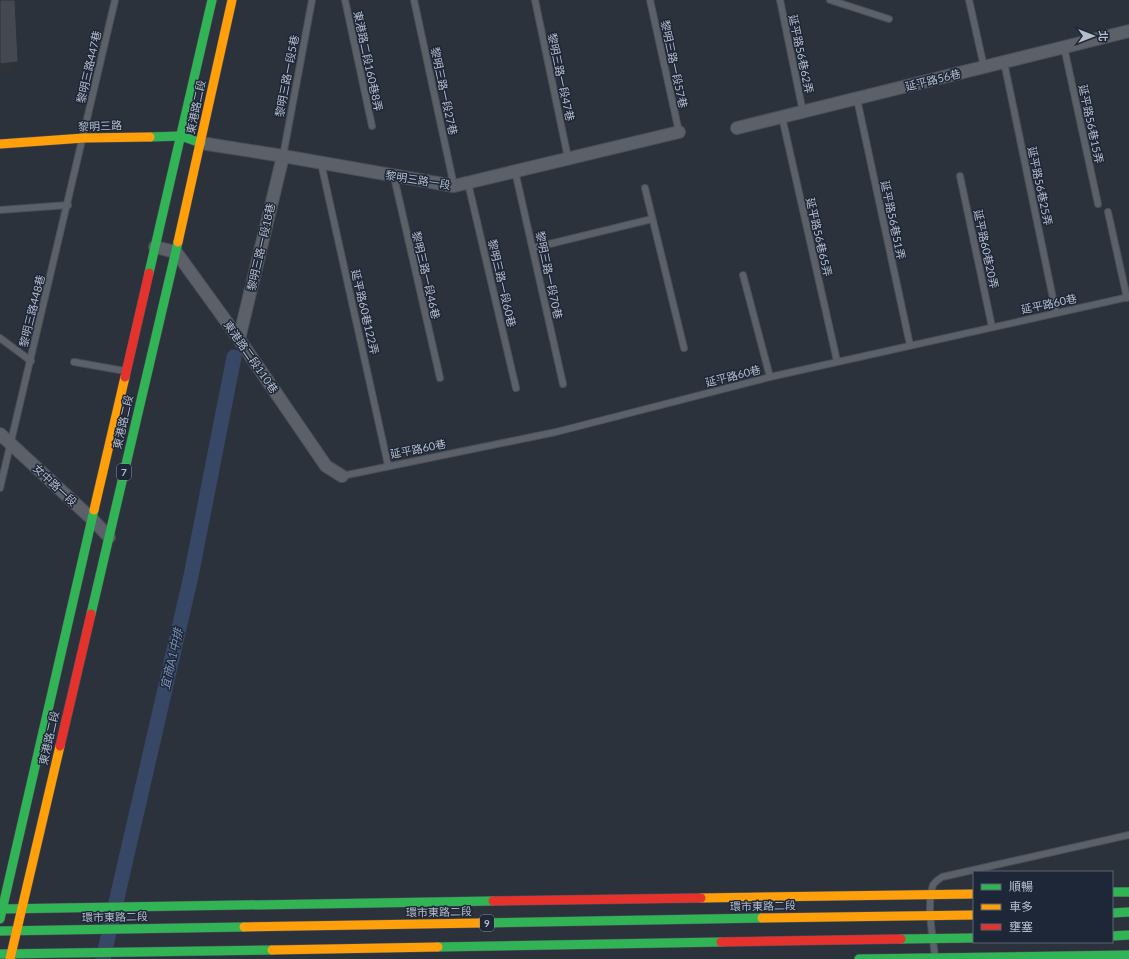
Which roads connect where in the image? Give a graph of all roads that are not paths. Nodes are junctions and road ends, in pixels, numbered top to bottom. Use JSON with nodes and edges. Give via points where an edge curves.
{"nodes":[{"id":1,"x":115,"y":0,"type":"edge"},
{"id":2,"x":212,"y":0,"type":"edge"},
{"id":3,"x":232,"y":0,"type":"edge"},
{"id":4,"x":312,"y":0,"type":"edge"},
{"id":5,"x":345,"y":0,"type":"edge"},
{"id":6,"x":414,"y":0,"type":"edge"},
{"id":7,"x":535,"y":0,"type":"edge"},
{"id":8,"x":650,"y":0,"type":"edge"},
{"id":9,"x":780,"y":0,"type":"edge"},
{"id":10,"x":830,"y":0,"type":"edge"},
{"id":11,"x":968,"y":0,"type":"edge"},
{"id":12,"x":889,"y":19,"type":"dead end"},
{"id":13,"x":1129,"y":32,"type":"edge"},
{"id":14,"x":1064,"y":47,"type":"junction"},
{"id":15,"x":1004,"y":62,"type":"junction"},
{"id":16,"x":984,"y":67,"type":"junction"},
{"id":17,"x":856,"y":99,"type":"junction"},
{"id":18,"x":803,"y":112,"type":"junction"},
{"id":19,"x":782,"y":117,"type":"junction"},
{"id":20,"x":372,"y":126,"type":"dead end"},
{"id":21,"x":737,"y":128,"type":"dead end"},
{"id":22,"x":679,"y":132,"type":"joint"},
{"id":23,"x":181,"y":136,"type":"junction"},
{"id":24,"x":84,"y":138,"type":"junction"},
{"id":25,"x":201,"y":143,"type":"junction"},
{"id":26,"x":0,"y":144,"type":"edge"},
{"id":27,"x":283,"y":156,"type":"junction"},
{"id":28,"x":568,"y":158,"type":"junction"},
{"id":29,"x":321,"y":163,"type":"junction"},
{"id":30,"x":515,"y":171,"type":"junction"},
{"id":31,"x":960,"y":176,"type":"dead end"},
{"id":32,"x":394,"y":177,"type":"junction"},
{"id":33,"x":468,"y":183,"type":"junction"},
{"id":34,"x":454,"y":186,"type":"junction"},
{"id":35,"x":645,"y":188,"type":"dead end"},
{"id":36,"x":1098,"y":204,"type":"dead end"},
{"id":37,"x":68,"y":206,"type":"junction"},
{"id":38,"x":0,"y":210,"type":"edge"},
{"id":39,"x":1108,"y":212,"type":"dead end"},
{"id":40,"x":652,"y":219,"type":"junction"},
{"id":41,"x":155,"y":247,"type":"junction"},
{"id":42,"x":533,"y":248,"type":"junction"},
{"id":43,"x":176,"y":252,"type":"junction"},
{"id":44,"x":743,"y":275,"type":"dead end"},
{"id":45,"x":1128,"y":297,"type":"edge"},
{"id":46,"x":1056,"y":313,"type":"junction"},
{"id":47,"x":992,"y":327,"type":"junction"},
{"id":48,"x":0,"y":338,"type":"edge"},
{"id":49,"x":239,"y":339,"type":"junction"},
{"id":50,"x":910,"y":345,"type":"junction"},
{"id":51,"x":684,"y":348,"type":"dead end"},
{"id":52,"x":31,"y":361,"type":"junction"},
{"id":53,"x":837,"y":361,"type":"junction"},
{"id":54,"x":74,"y":362,"type":"dead end"},
{"id":55,"x":126,"y":371,"type":"junction"},
{"id":56,"x":770,"y":377,"type":"junction"},
{"id":57,"x":440,"y":378,"type":"dead end"},
{"id":58,"x":562,"y":384,"type":"dead end"},
{"id":59,"x":516,"y":388,"type":"dead end"},
{"id":60,"x":0,"y":434,"type":"edge"},
{"id":61,"x":10,"y":443,"type":"junction"},
{"id":62,"x":388,"y":465,"type":"junction"},
{"id":63,"x":342,"y":476,"type":"joint"},
{"id":64,"x":0,"y":488,"type":"edge"},
{"id":65,"x":92,"y":519,"type":"junction"},
{"id":66,"x":109,"y":537,"type":"junction"},
{"id":67,"x":1129,"y":835,"type":"edge"},
{"id":68,"x":0,"y":877,"type":"edge"},
{"id":69,"x":10,"y":880,"type":"junction"},
{"id":70,"x":1113,"y":892,"type":"edge"},
{"id":71,"x":1129,"y":892,"type":"edge"},
{"id":72,"x":932,"y":894,"type":"junction"},
{"id":73,"x":973,"y":894,"type":"edge"},
{"id":74,"x":22,"y":908,"type":"junction"},
{"id":75,"x":1,"y":909,"type":"edge"},
{"id":76,"x":1129,"y":912,"type":"edge"},
{"id":77,"x":1113,"y":913,"type":"edge"},
{"id":78,"x":973,"y":915,"type":"edge"},
{"id":79,"x":930,"y":916,"type":"junction"},
{"id":80,"x":0,"y":921,"type":"edge"},
{"id":81,"x":488,"y":927,"type":"junction"},
{"id":82,"x":0,"y":931,"type":"edge"},
{"id":83,"x":17,"y":931,"type":"junction"},
{"id":84,"x":1129,"y":935,"type":"edge"},
{"id":85,"x":1113,"y":936,"type":"edge"},
{"id":86,"x":973,"y":938,"type":"edge"},
{"id":87,"x":933,"y":939,"type":"junction"},
{"id":88,"x":0,"y":954,"type":"edge"},
{"id":89,"x":1129,"y":955,"type":"edge"},
{"id":90,"x":11,"y":957,"type":"edge"},
{"id":91,"x":935,"y":958,"type":"junction"},
{"id":92,"x":859,"y":959,"type":"edge"}],
"edges":[{"from":1,"to":24,"type":"lane","name":"黎明三路447巷"},
{"from":2,"to":23,"type":"main road","name":"東港路二段","number":"7"},
{"from":3,"to":25,"type":"main road","name":"東港路二段","number":"7"},
{"from":4,"to":27,"type":"lane","name":"黎明三路一段5巷"},
{"from":5,"to":20,"type":"lane","name":"東港路二段160巷8弄"},
{"from":6,"to":34,"type":"lane","name":"黎明三路一段27巷"},
{"from":7,"to":28,"type":"lane","name":"黎明三路一段47巷"},
{"from":8,"to":22,"type":"lane","name":"黎明三路一段57巷"},
{"from":9,"to":18,"type":"lane","name":"延平路56巷62弄"},
{"from":10,"to":12,"type":"lane"},
{"from":11,"to":16,"type":"lane"},
{"from":13,"to":14,"type":"street","name":"延平路56巷"},
{"from":14,"to":15,"type":"street","name":"延平路56巷"},
{"from":14,"to":36,"type":"lane","name":"延平路56巷15弄"},
{"from":15,"to":16,"type":"street","name":"延平路56巷"},
{"from":15,"to":46,"type":"lane","name":"延平路56巷25弄"},
{"from":16,"to":17,"type":"street","name":"延平路56巷"},
{"from":17,"to":18,"type":"street","name":"延平路56巷"},
{"from":17,"to":50,"type":"lane","name":"延平路56巷51弄"},
{"from":18,"to":19,"type":"street","name":"延平路56巷"},
{"from":19,"to":21,"type":"street","name":"延平路56巷"},
{"from":19,"to":53,"type":"lane","name":"延平路56巷65弄"},
{"from":22,"to":28,"type":"street","name":"黎明三路一段"},
{"from":23,"to":24,"type":"main road","name":"黎明三路"},
{"from":23,"to":25,"type":"main road","name":"黎明三路"},
{"from":23,"to":41,"type":"main road","name":"東港路二段","number":"7"},
{"from":24,"to":26,"type":"main road","name":"黎明三路"},
{"from":24,"to":37,"type":"lane","name":"黎明三路448巷"},
{"from":25,"to":27,"type":"street","name":"黎明三路一段"},
{"from":25,"to":43,"type":"main road","name":"東港路二段","number":"7"},
{"from":27,"to":29,"type":"street","name":"黎明三路一段"},
{"from":27,"to":49,"type":"street","name":"黎明三路一段18巷"},
{"from":28,"to":30,"type":"street","name":"黎明三路一段"},
{"from":29,"to":32,"type":"street","name":"黎明三路一段"},
{"from":29,"to":62,"type":"lane","name":"延平路60巷122弄"},
{"from":30,"to":33,"type":"street","name":"黎明三路一段"},
{"from":30,"to":42,"type":"lane","name":"黎明三路一段70巷"},
{"from":31,"to":47,"type":"lane","name":"延平路60巷20弄"},
{"from":32,"to":34,"type":"street","name":"黎明三路一段"},
{"from":32,"to":57,"type":"lane","name":"黎明三路一段46巷"},
{"from":33,"to":34,"type":"street","name":"黎明三路一段"},
{"from":33,"to":59,"type":"lane","name":"黎明三路一段60巷"},
{"from":35,"to":40,"type":"lane"},
{"from":37,"to":38,"type":"lane"},
{"from":37,"to":52,"type":"lane","name":"黎明三路448巷"},
{"from":39,"to":45,"type":"lane"},
{"from":40,"to":42,"type":"lane"},
{"from":40,"to":51,"type":"lane"},
{"from":41,"to":43,"type":"street"},
{"from":41,"to":55,"type":"main road","name":"東港路二段","number":"7"},
{"from":42,"to":58,"type":"lane","name":"黎明三路一段70巷"},
{"from":43,"to":49,"type":"street","name":"東港路二段110巷"},
{"from":43,"to":66,"type":"main road","name":"東港路二段","number":"7"},
{"from":44,"to":56,"type":"lane"},
{"from":45,"to":46,"type":"lane","name":"延平路60巷"},
{"from":46,"to":47,"type":"lane","name":"延平路60巷"},
{"from":47,"to":50,"type":"lane","name":"延平路60巷"},
{"from":48,"to":52,"type":"lane"},
{"from":49,"to":63,"type":"street","name":"東港路二段110巷","via":[[326,466]]},
{"from":50,"to":53,"type":"lane","name":"延平路60巷"},
{"from":52,"to":61,"type":"lane","name":"黎明三路448巷"},
{"from":53,"to":56,"type":"lane","name":"延平路60巷"},
{"from":54,"to":55,"type":"lane"},
{"from":55,"to":65,"type":"main road","name":"東港路二段","number":"7"},
{"from":56,"to":62,"type":"lane","name":"延平路60巷","via":[[556,432]]},
{"from":60,"to":61,"type":"street","name":"女中路一段"},
{"from":61,"to":64,"type":"lane","name":"黎明三路448巷"},
{"from":61,"to":65,"type":"street","name":"女中路一段"},
{"from":62,"to":63,"type":"lane","name":"延平路60巷"},
{"from":65,"to":66,"type":"street","name":"女中路一段"},
{"from":65,"to":69,"type":"main road","name":"東港路二段","number":"7"},
{"from":66,"to":74,"type":"main road","name":"東港路二段","number":"7"},
{"from":67,"to":72,"type":"lane","via":[[942,877],[934,884]]},
{"from":68,"to":69,"type":"lane"},
{"from":69,"to":75,"type":"main road","name":"東港路二段","number":"7"},
{"from":70,"to":71,"type":"main road"},
{"from":72,"to":73,"type":"main road","name":"環市東路二段","number":"9"},
{"from":72,"to":79,"type":"lane"},
{"from":72,"to":81,"type":"main road","name":"環市東路二段","number":"9"},
{"from":74,"to":75,"type":"main road","name":"環市東路二段","number":"9"},
{"from":74,"to":81,"type":"main road","name":"環市東路二段","number":"9"},
{"from":74,"to":83,"type":"main road","name":"東港路二段","number":"7"},
{"from":75,"to":80,"type":"main road","name":"東港路二段","number":"7"},
{"from":76,"to":77,"type":"main road"},
{"from":78,"to":79,"type":"main road","name":"環市東路二段","number":"9"},
{"from":79,"to":81,"type":"main road","name":"環市東路二段","number":"9"},
{"from":79,"to":87,"type":"lane"},
{"from":81,"to":83,"type":"main road","name":"環市東路二段","number":"9"},
{"from":81,"to":87,"type":"main road","name":"環市東路二段","number":"9"},
{"from":81,"to":90,"type":"main road","name":"環市東路二段","number":"9"},
{"from":82,"to":83,"type":"main road","name":"環市東路二段","number":"9"},
{"from":83,"to":90,"type":"main road","name":"東港路二段","number":"7"},
{"from":84,"to":85,"type":"main road"},
{"from":86,"to":87,"type":"main road","name":"環市東路二段","number":"9"},
{"from":87,"to":91,"type":"lane"},
{"from":88,"to":90,"type":"main road","name":"環市東路二段","number":"9"},
{"from":89,"to":91,"type":"main road"},
{"from":91,"to":92,"type":"main road"}]}
